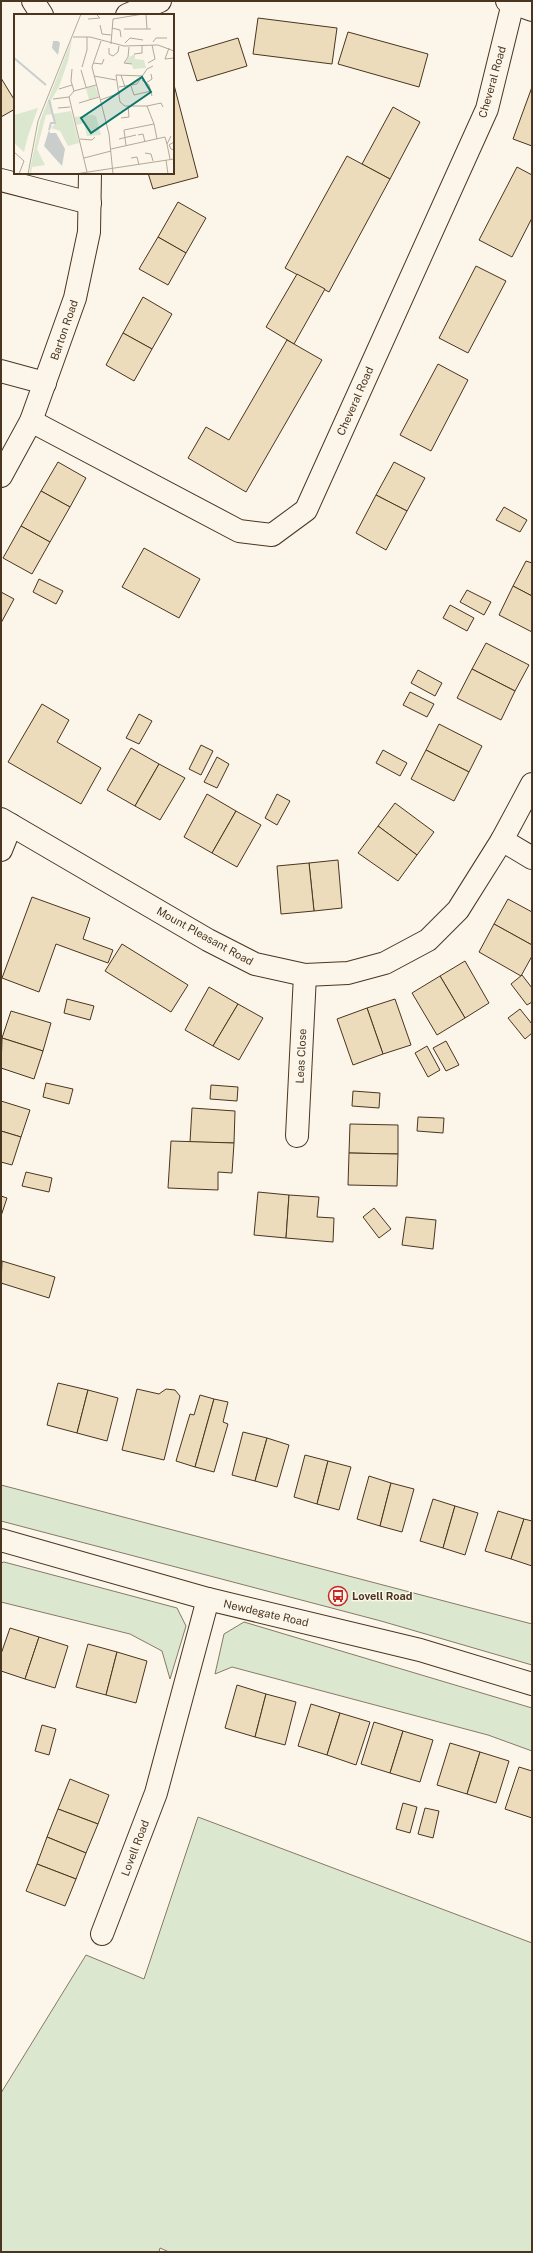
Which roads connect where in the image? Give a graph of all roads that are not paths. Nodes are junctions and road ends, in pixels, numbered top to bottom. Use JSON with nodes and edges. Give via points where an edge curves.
{"nodes":[{"id":1,"x":33,"y":1,"type":"edge"},
{"id":2,"x":160,"y":1,"type":"edge"},
{"id":3,"x":517,"y":4,"type":"edge"},
{"id":4,"x":41,"y":14,"type":"edge"},
{"id":5,"x":130,"y":14,"type":"edge"},
{"id":6,"x":90,"y":174,"type":"edge"},
{"id":7,"x":1,"y":180,"type":"edge"},
{"id":8,"x":90,"y":203,"type":"junction"},
{"id":9,"x":1,"y":371,"type":"edge"},
{"id":10,"x":45,"y":383,"type":"junction"},
{"id":11,"x":31,"y":421,"type":"junction"},
{"id":12,"x":1,"y":476,"type":"edge"},
{"id":13,"x":532,"y":784,"type":"edge"},
{"id":14,"x":6,"y":822,"type":"edge"},
{"id":15,"x":502,"y":840,"type":"junction"},
{"id":16,"x":1,"y":850,"type":"edge"},
{"id":17,"x":532,"y":858,"type":"edge"},
{"id":18,"x":305,"y":975,"type":"junction"},
{"id":19,"x":297,"y":1136,"type":"dead end"},
{"id":20,"x":1,"y":1540,"type":"edge"},
{"id":21,"x":208,"y":1599,"type":"junction"},
{"id":22,"x":532,"y":1684,"type":"edge"},
{"id":23,"x":102,"y":1934,"type":"dead end"}],
"edges":[{"from":1,"to":4,"type":"street"},
{"from":2,"to":5,"type":"street"},
{"from":3,"to":11,"type":"street","name":"Cheveral Road","via":[[487,109],[306,510],[272,535],[240,531]]},
{"from":6,"to":8,"type":"street","name":"Barton Road"},
{"from":7,"to":8,"type":"street"},
{"from":8,"to":10,"type":"street","name":"Barton Road","via":[[89,232],[75,298]]},
{"from":9,"to":10,"type":"street"},
{"from":10,"to":11,"type":"street","name":"Barton Road"},
{"from":11,"to":12,"type":"street","name":"Barton Road"},
{"from":13,"to":15,"type":"street","name":"Mount Pleasant Road"},
{"from":14,"to":16,"type":"street"},
{"from":14,"to":18,"type":"street","name":"Mount Pleasant Road","via":[[208,940],[249,961]]},
{"from":15,"to":17,"type":"street"},
{"from":15,"to":18,"type":"street","name":"Mount Pleasant Road","via":[[458,910],[428,940],[385,963],[356,971]]},
{"from":18,"to":19,"type":"street","name":"Leas Close"},
{"from":20,"to":21,"type":"street","name":"Newdegate Road"},
{"from":21,"to":22,"type":"street","name":"Newdegate Road","via":[[420,1650]]},
{"from":21,"to":23,"type":"street","name":"Lovell Road","via":[[156,1793]]}]}
